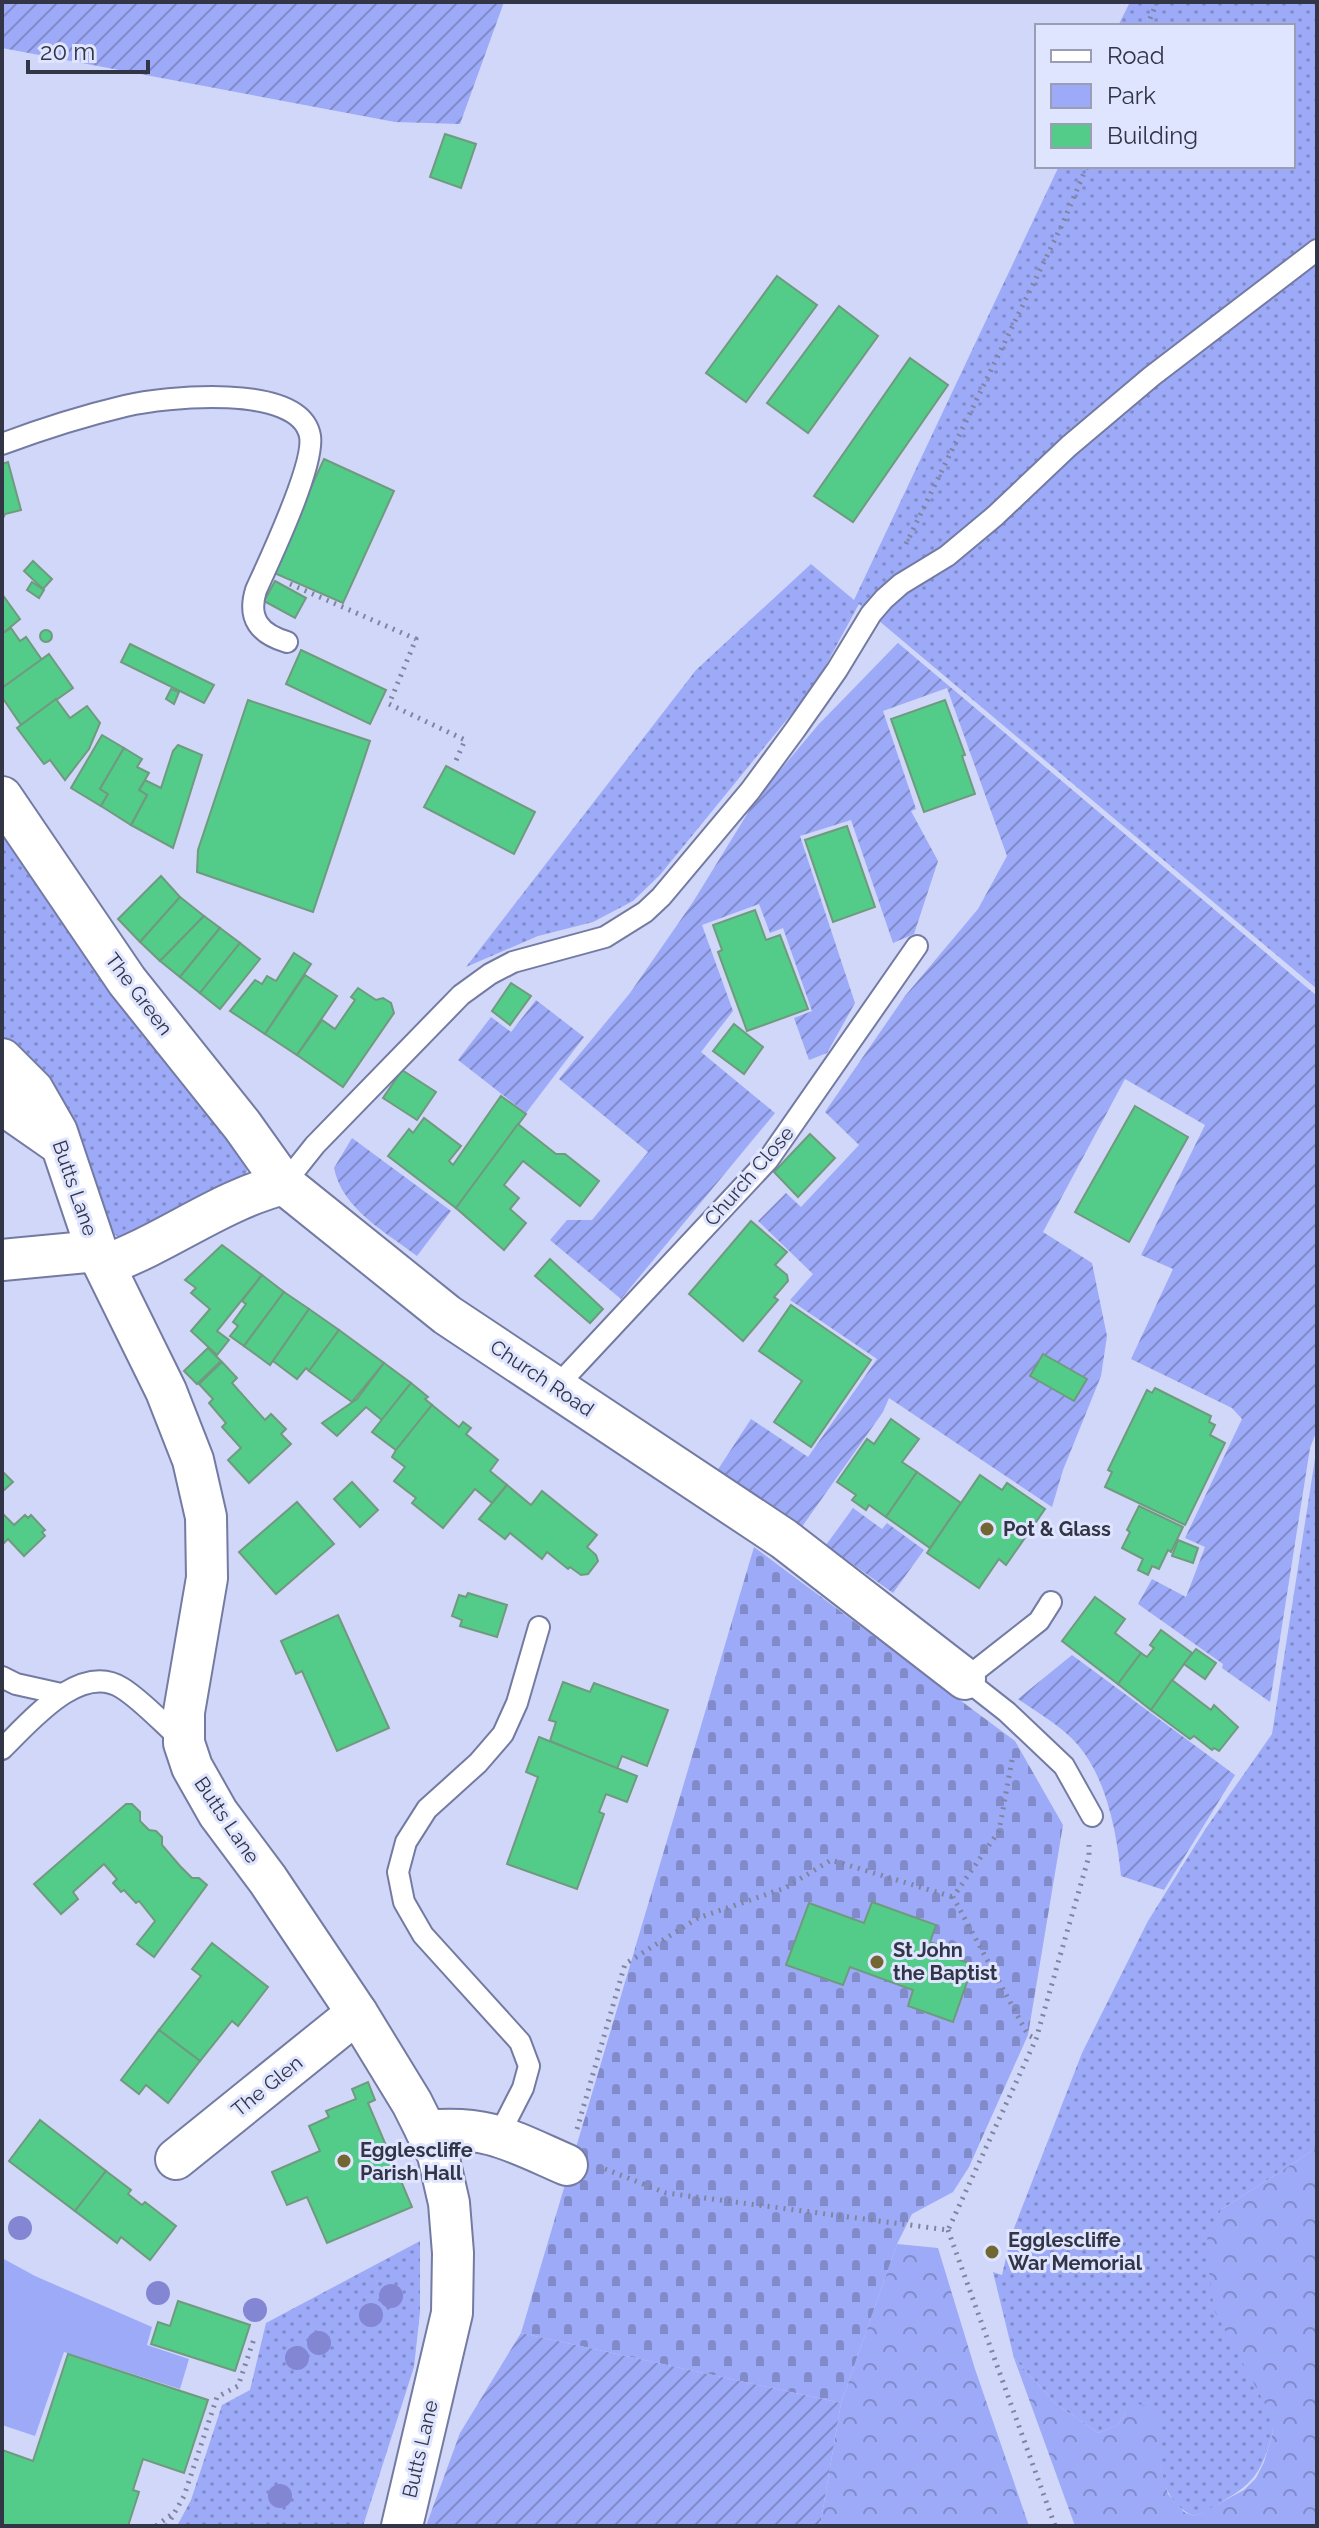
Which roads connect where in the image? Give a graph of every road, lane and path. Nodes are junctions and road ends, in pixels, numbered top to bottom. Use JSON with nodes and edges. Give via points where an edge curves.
{"nodes":[{"id":1,"x":1157,"y":2,"type":"edge"},
{"id":2,"x":1148,"y":24,"type":"edge"},
{"id":3,"x":1086,"y":168,"type":"edge"},
{"id":4,"x":1317,"y":250,"type":"edge"},
{"id":5,"x":2,"y":444,"type":"edge"},
{"id":6,"x":905,"y":544,"type":"dead end"},
{"id":7,"x":264,"y":573,"type":"junction"},
{"id":8,"x":287,"y":642,"type":"dead end"},
{"id":9,"x":454,"y":765,"type":"dead end"},
{"id":10,"x":2,"y":797,"type":"edge"},
{"id":11,"x":917,"y":946,"type":"dead end"},
{"id":12,"x":2,"y":1059,"type":"edge"},
{"id":13,"x":2,"y":1104,"type":"edge"},
{"id":14,"x":62,"y":1145,"type":"junction"},
{"id":15,"x":284,"y":1184,"type":"junction"},
{"id":16,"x":101,"y":1258,"type":"junction"},
{"id":17,"x":2,"y":1260,"type":"edge"},
{"id":18,"x":556,"y":1387,"type":"junction"},
{"id":19,"x":1051,"y":1602,"type":"dead end"},
{"id":20,"x":539,"y":1627,"type":"dead end"},
{"id":21,"x":2,"y":1677,"type":"edge"},
{"id":22,"x":965,"y":1679,"type":"junction"},
{"id":23,"x":61,"y":1694,"type":"junction"},
{"id":24,"x":1019,"y":1723,"type":"junction"},
{"id":25,"x":184,"y":1743,"type":"junction"},
{"id":26,"x":2,"y":1749,"type":"edge"},
{"id":27,"x":1092,"y":1816,"type":"joint"},
{"id":28,"x":953,"y":1897,"type":"junction"},
{"id":29,"x":357,"y":2013,"type":"junction"},
{"id":30,"x":1036,"y":2039,"type":"junction"},
{"id":31,"x":426,"y":2131,"type":"junction"},
{"id":32,"x":499,"y":2135,"type":"junction"},
{"id":33,"x":176,"y":2159,"type":"dead end"},
{"id":34,"x":568,"y":2160,"type":"junction"},
{"id":35,"x":948,"y":2230,"type":"junction"},
{"id":36,"x":255,"y":2336,"type":"dead end"},
{"id":37,"x":174,"y":2512,"type":"junction"},
{"id":38,"x":156,"y":2526,"type":"edge"},
{"id":39,"x":167,"y":2526,"type":"edge"},
{"id":40,"x":402,"y":2526,"type":"edge"},
{"id":41,"x":1055,"y":2526,"type":"edge"}],
"edges":[{"from":1,"to":2,"type":"path"},
{"from":3,"to":6,"type":"path"},
{"from":4,"to":15,"type":"lane","via":[[1152,376],[947,556],[884,599],[750,791],[645,912],[605,937],[513,962],[461,995],[315,1145]]},
{"from":5,"to":7,"type":"lane","via":[[115,409],[171,400],[217,397],[289,408],[310,433],[311,451]]},
{"from":7,"to":8,"type":"lane","via":[[253,599],[254,621],[271,637]]},
{"from":7,"to":9,"type":"path","via":[[416,639],[389,704],[465,740]]},
{"from":10,"to":15,"type":"street","name":"The Green","via":[[127,981]]},
{"from":11,"to":18,"type":"lane","name":"Church Close","via":[[768,1160]]},
{"from":12,"to":14,"type":"street","name":"Butts Lane","via":[[33,1090]]},
{"from":13,"to":14,"type":"street"},
{"from":14,"to":16,"type":"street","name":"Butts Lane"},
{"from":15,"to":16,"type":"street","via":[[254,1192],[155,1245]]},
{"from":15,"to":18,"type":"street","name":"Church Road","via":[[447,1315]]},
{"from":16,"to":17,"type":"street"},
{"from":16,"to":25,"type":"street","name":"Butts Lane","via":[[166,1391],[193,1460],[206,1517],[207,1578],[184,1712]]},
{"from":18,"to":22,"type":"street","name":"Church Road","via":[[784,1539]]},
{"from":19,"to":22,"type":"lane","via":[[1039,1621]]},
{"from":20,"to":32,"type":"lane","via":[[503,1734],[427,1809],[406,1842],[398,1872],[404,1902],[423,1935],[520,2042],[529,2066]]},
{"from":21,"to":23,"type":"lane"},
{"from":22,"to":24,"type":"lane"},
{"from":23,"to":25,"type":"lane","via":[[103,1680],[122,1687]]},
{"from":23,"to":26,"type":"lane"},
{"from":24,"to":27,"type":"lane","via":[[1064,1766]]},
{"from":24,"to":28,"type":"path","via":[[999,1831]]},
{"from":25,"to":29,"type":"street","name":"Butts Lane","via":[[218,1813]]},
{"from":27,"to":30,"type":"path","via":[[1089,1856]]},
{"from":28,"to":30,"type":"path","via":[[1028,2035]]},
{"from":28,"to":34,"type":"path","via":[[831,1860],[785,1888],[698,1918],[625,1964]]},
{"from":29,"to":31,"type":"street","name":"Butts Lane"},
{"from":29,"to":33,"type":"street","name":"The Glen"},
{"from":30,"to":35,"type":"path"},
{"from":31,"to":32,"type":"street","via":[[453,2128]]},
{"from":31,"to":40,"type":"street","name":"Butts Lane","via":[[438,2155],[449,2203],[452,2313]]},
{"from":32,"to":34,"type":"street"},
{"from":34,"to":35,"type":"path","via":[[666,2193]]},
{"from":35,"to":41,"type":"path"},
{"from":36,"to":37,"type":"path","via":[[238,2386],[217,2397]]},
{"from":37,"to":38,"type":"path"},
{"from":37,"to":39,"type":"path"}]}
